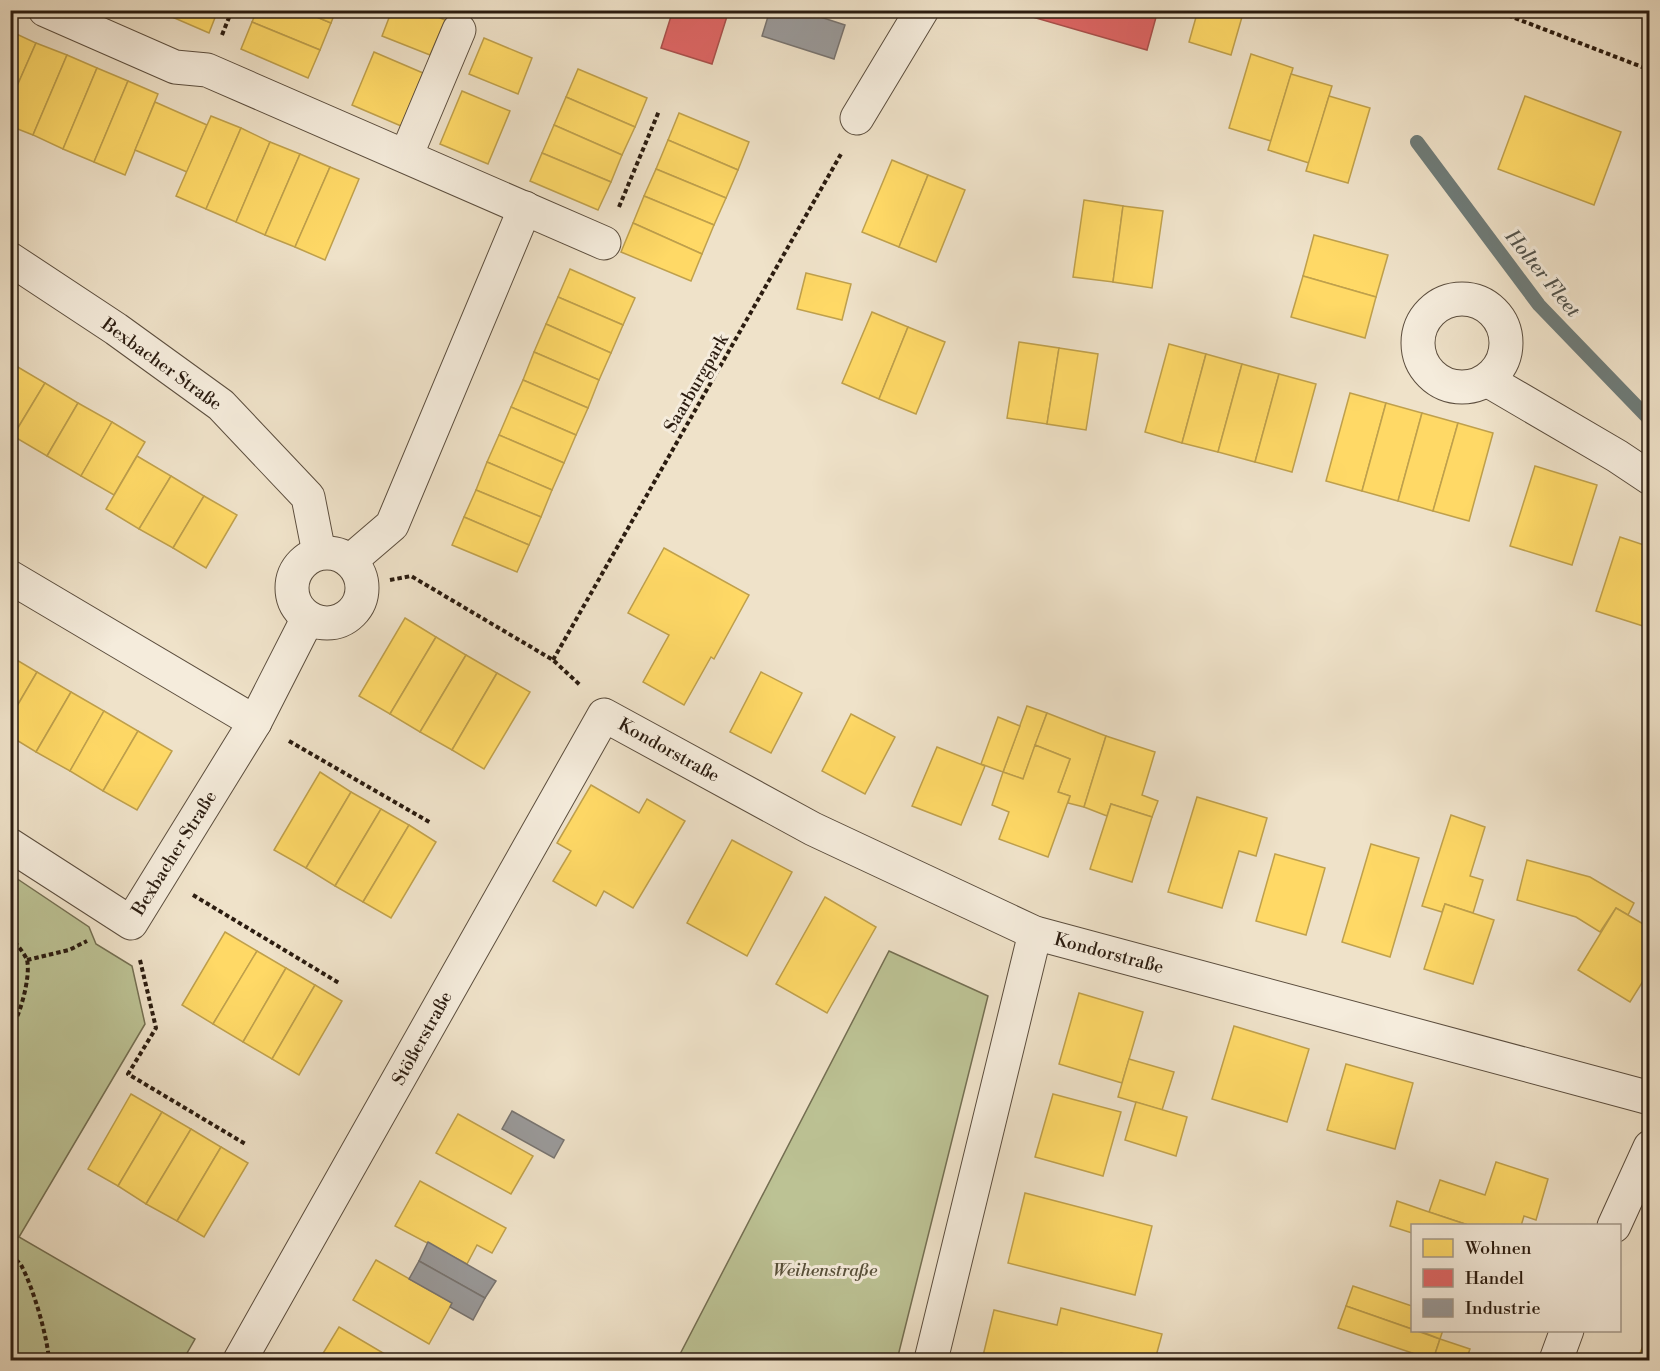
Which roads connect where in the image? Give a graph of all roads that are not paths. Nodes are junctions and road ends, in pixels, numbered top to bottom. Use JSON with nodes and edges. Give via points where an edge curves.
{"nodes":[{"id":1,"x":45,"y":10,"type":"edge"},
{"id":2,"x":922,"y":10,"type":"edge"},
{"id":3,"x":459,"y":30,"type":"dead end"},
{"id":4,"x":857,"y":118,"type":"road end"},
{"id":5,"x":406,"y":156,"type":"junction"},
{"id":6,"x":525,"y":208,"type":"junction"},
{"id":7,"x":604,"y":243,"type":"road end"},
{"id":8,"x":10,"y":259,"type":"edge"},
{"id":9,"x":1487,"y":380,"type":"dead end"},
{"id":10,"x":1650,"y":478,"type":"edge"},
{"id":11,"x":319,"y":553,"type":"junction"},
{"id":12,"x":356,"y":572,"type":"junction"},
{"id":13,"x":10,"y":578,"type":"edge"},
{"id":14,"x":308,"y":618,"type":"junction"},
{"id":15,"x":604,"y":714,"type":"joint"},
{"id":16,"x":255,"y":722,"type":"junction"},
{"id":17,"x":10,"y":845,"type":"edge"},
{"id":18,"x":1035,"y":933,"type":"junction"},
{"id":19,"x":1650,"y":1098,"type":"edge"},
{"id":20,"x":1650,"y":1147,"type":"edge"},
{"id":21,"x":1615,"y":1224,"type":"edge"},
{"id":22,"x":1566,"y":1332,"type":"edge"},
{"id":23,"x":240,"y":1360,"type":"edge"},
{"id":24,"x":931,"y":1360,"type":"edge"},
{"id":25,"x":1556,"y":1360,"type":"edge"}],
"edges":[{"from":1,"to":5,"type":"street","via":[[175,67],[207,70]]},
{"from":2,"to":4,"type":"street"},
{"from":3,"to":5,"type":"street"},
{"from":5,"to":6,"type":"street"},
{"from":6,"to":7,"type":"street"},
{"from":6,"to":12,"type":"street","via":[[392,525]]},
{"from":8,"to":11,"type":"street","name":"Bexbacher Straße","via":[[221,405],[309,497]]},
{"from":9,"to":10,"type":"street"},
{"from":11,"to":12,"type":"street","via":[[330,552]]},
{"from":11,"to":14,"type":"street","via":[[301,564],[291,582],[294,603]]},
{"from":12,"to":14,"type":"street","via":[[361,597],[356,609],[334,623]]},
{"from":13,"to":16,"type":"street"},
{"from":14,"to":16,"type":"street","name":"Bexbacher Straße"},
{"from":15,"to":18,"type":"street","name":"Kondorstraße","via":[[813,829]]},
{"from":15,"to":23,"type":"street","name":"Stößerstraße"},
{"from":16,"to":17,"type":"street","name":"Bexbacher Straße","via":[[160,876],[121,916]]},
{"from":18,"to":19,"type":"street","name":"Kondorstraße"},
{"from":18,"to":24,"type":"street"},
{"from":20,"to":21,"type":"street"},
{"from":22,"to":25,"type":"street"}]}
